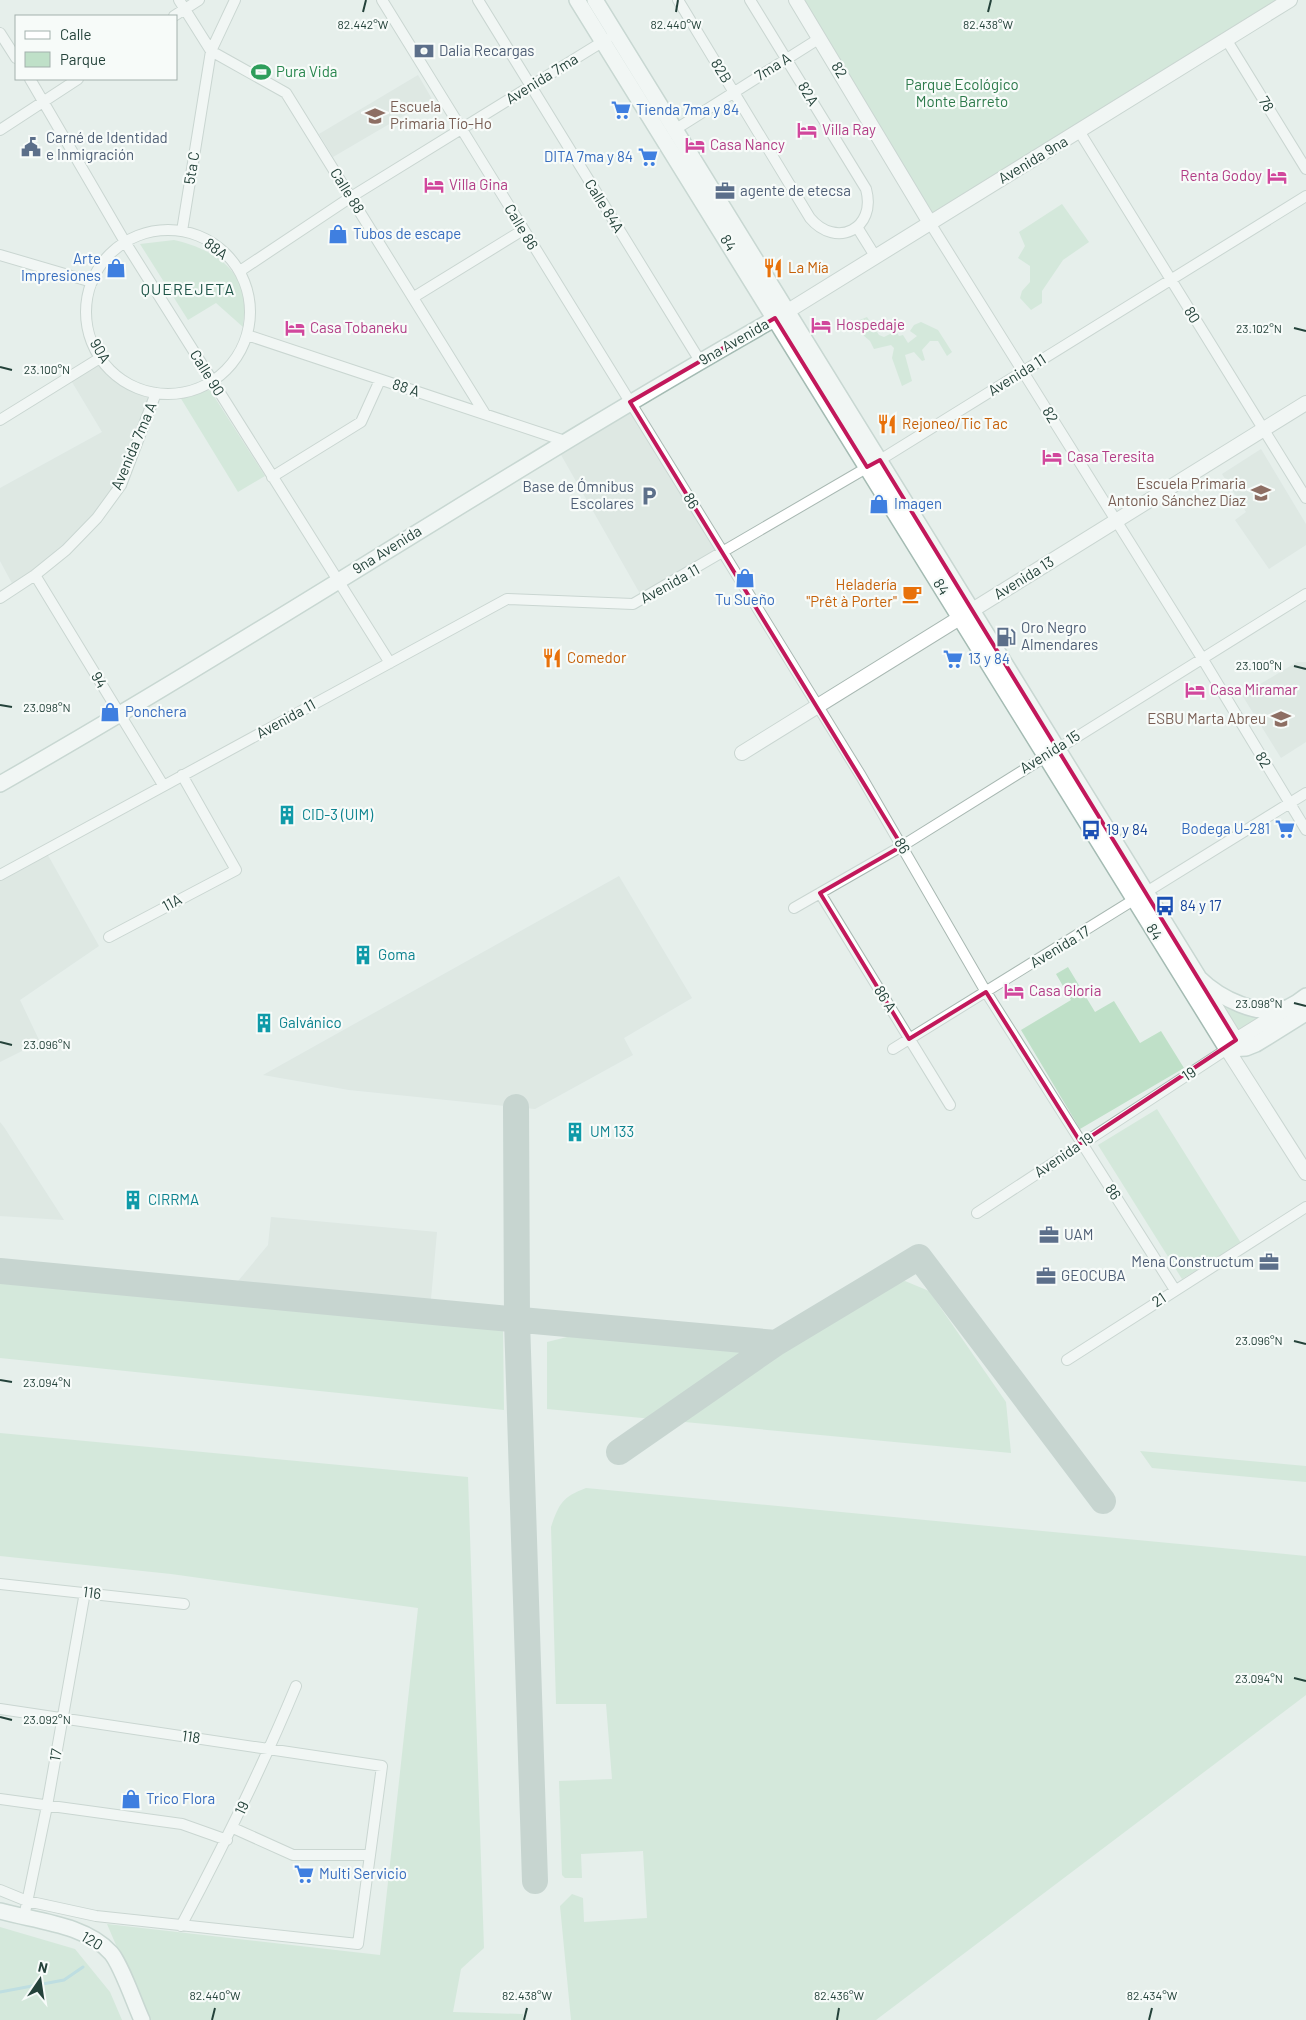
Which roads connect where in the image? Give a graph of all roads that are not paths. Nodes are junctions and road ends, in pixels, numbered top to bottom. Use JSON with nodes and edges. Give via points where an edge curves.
{"nodes":[{"id":1,"x":199,"y":0,"type":"edge"},
{"id":2,"x":235,"y":0,"type":"edge"},
{"id":3,"x":382,"y":0,"type":"edge"},
{"id":4,"x":478,"y":0,"type":"edge"},
{"id":5,"x":577,"y":0,"type":"edge"},
{"id":6,"x":595,"y":0,"type":"edge"},
{"id":7,"x":678,"y":0,"type":"edge"},
{"id":8,"x":750,"y":0,"type":"edge"},
{"id":9,"x":796,"y":0,"type":"edge"},
{"id":10,"x":1290,"y":0,"type":"edge"},
{"id":11,"x":182,"y":4,"type":"edge"},
{"id":12,"x":175,"y":15,"type":"edge"},
{"id":13,"x":0,"y":33,"type":"edge"},
{"id":14,"x":616,"y":33,"type":"junction"},
{"id":15,"x":820,"y":38,"type":"junction"},
{"id":16,"x":1226,"y":39,"type":"junction"},
{"id":17,"x":603,"y":42,"type":"junction"},
{"id":18,"x":212,"y":51,"type":"junction"},
{"id":19,"x":15,"y":56,"type":"edge"},
{"id":20,"x":787,"y":59,"type":"junction"},
{"id":21,"x":31,"y":80,"type":"edge"},
{"id":22,"x":76,"y":80,"type":"edge"},
{"id":23,"x":530,"y":87,"type":"junction"},
{"id":24,"x":734,"y":92,"type":"junction"},
{"id":25,"x":44,"y":101,"type":"junction"},
{"id":26,"x":462,"y":128,"type":"junction"},
{"id":27,"x":676,"y":129,"type":"junction"},
{"id":28,"x":0,"y":130,"type":"edge"},
{"id":29,"x":1079,"y":131,"type":"junction"},
{"id":30,"x":1306,"y":169,"type":"edge"},
{"id":31,"x":1306,"y":196,"type":"edge"},
{"id":32,"x":351,"y":197,"type":"junction"},
{"id":33,"x":930,"y":223,"type":"junction"},
{"id":34,"x":857,"y":227,"type":"junction"},
{"id":35,"x":523,"y":230,"type":"junction"},
{"id":36,"x":182,"y":231,"type":"junction"},
{"id":37,"x":126,"y":242,"type":"junction"},
{"id":38,"x":0,"y":255,"type":"edge"},
{"id":39,"x":875,"y":256,"type":"junction"},
{"id":40,"x":240,"y":271,"type":"junction"},
{"id":41,"x":1171,"y":280,"type":"junction"},
{"id":42,"x":92,"y":282,"type":"junction"},
{"id":43,"x":414,"y":297,"type":"junction"},
{"id":44,"x":782,"y":314,"type":"junction"},
{"id":45,"x":247,"y":335,"type":"junction"},
{"id":46,"x":100,"y":358,"type":"junction"},
{"id":47,"x":700,"y":361,"type":"junction"},
{"id":48,"x":1023,"y":371,"type":"junction"},
{"id":49,"x":380,"y":380,"type":"junction"},
{"id":50,"x":212,"y":381,"type":"junction"},
{"id":51,"x":156,"y":393,"type":"junction"},
{"id":52,"x":630,"y":402,"type":"junction"},
{"id":53,"x":1306,"y":403,"type":"edge"},
{"id":54,"x":485,"y":414,"type":"junction"},
{"id":55,"x":0,"y":420,"type":"edge"},
{"id":56,"x":1265,"y":429,"type":"junction"},
{"id":57,"x":565,"y":440,"type":"junction"},
{"id":58,"x":874,"y":464,"type":"junction"},
{"id":59,"x":272,"y":477,"type":"junction"},
{"id":60,"x":1306,"y":498,"type":"edge"},
{"id":61,"x":1115,"y":521,"type":"junction"},
{"id":62,"x":724,"y":554,"type":"junction"},
{"id":63,"x":35,"y":575,"type":"junction"},
{"id":64,"x":337,"y":581,"type":"junction"},
{"id":65,"x":1306,"y":594,"type":"edge"},
{"id":66,"x":0,"y":598,"type":"edge"},
{"id":67,"x":967,"y":614,"type":"junction"},
{"id":68,"x":1202,"y":658,"type":"junction"},
{"id":69,"x":390,"y":663,"type":"junction"},
{"id":70,"x":819,"y":707,"type":"junction"},
{"id":71,"x":120,"y":715,"type":"junction"},
{"id":72,"x":1050,"y":751,"type":"junction"},
{"id":73,"x":742,"y":753,"type":"dead end"},
{"id":74,"x":182,"y":775,"type":"junction"},
{"id":75,"x":0,"y":784,"type":"edge"},
{"id":76,"x":163,"y":785,"type":"junction"},
{"id":77,"x":1306,"y":793,"type":"edge"},
{"id":78,"x":1289,"y":804,"type":"junction"},
{"id":79,"x":1306,"y":830,"type":"edge"},
{"id":80,"x":902,"y":846,"type":"junction"},
{"id":81,"x":0,"y":875,"type":"edge"},
{"id":82,"x":820,"y":893,"type":"junction"},
{"id":83,"x":1140,"y":897,"type":"junction"},
{"id":84,"x":794,"y":908,"type":"dead end"},
{"id":85,"x":109,"y":937,"type":"dead end"},
{"id":86,"x":1199,"y":978,"type":"junction"},
{"id":87,"x":986,"y":992,"type":"junction"},
{"id":88,"x":1306,"y":996,"type":"edge"},
{"id":89,"x":1288,"y":1008,"type":"junction"},
{"id":90,"x":1306,"y":1013,"type":"edge"},
{"id":91,"x":909,"y":1039,"type":"junction"},
{"id":92,"x":1234,"y":1046,"type":"junction"},
{"id":93,"x":893,"y":1050,"type":"dead end"},
{"id":94,"x":1152,"y":1098,"type":"joint"},
{"id":95,"x":950,"y":1105,"type":"dead end"},
{"id":96,"x":1081,"y":1143,"type":"junction"},
{"id":97,"x":1306,"y":1162,"type":"edge"},
{"id":98,"x":1306,"y":1173,"type":"edge"},
{"id":99,"x":1306,"y":1207,"type":"edge"},
{"id":100,"x":977,"y":1213,"type":"dead end"},
{"id":101,"x":1175,"y":1290,"type":"junction"},
{"id":102,"x":1067,"y":1360,"type":"dead end"},
{"id":103,"x":0,"y":1584,"type":"edge"},
{"id":104,"x":84,"y":1592,"type":"junction"},
{"id":105,"x":184,"y":1604,"type":"dead end"},
{"id":106,"x":296,"y":1686,"type":"dead end"},
{"id":107,"x":0,"y":1709,"type":"edge"},
{"id":108,"x":62,"y":1718,"type":"junction"},
{"id":109,"x":270,"y":1749,"type":"junction"},
{"id":110,"x":0,"y":1799,"type":"edge"},
{"id":111,"x":47,"y":1806,"type":"junction"},
{"id":112,"x":233,"y":1828,"type":"junction"},
{"id":113,"x":227,"y":1840,"type":"junction"},
{"id":114,"x":370,"y":1854,"type":"junction"},
{"id":115,"x":0,"y":1890,"type":"edge"},
{"id":116,"x":27,"y":1900,"type":"junction"},
{"id":117,"x":0,"y":1911,"type":"edge"},
{"id":118,"x":24,"y":1917,"type":"junction"},
{"id":119,"x":181,"y":1926,"type":"junction"},
{"id":120,"x":142,"y":2020,"type":"edge"}],
"edges":[{"from":1,"to":11,"type":"street"},
{"from":2,"to":18,"type":"street","name":"5ta C"},
{"from":3,"to":26,"type":"street","name":"Calle 86"},
{"from":4,"to":23,"type":"street","name":"Calle 84A"},
{"from":5,"to":17,"type":"main road","name":"84"},
{"from":6,"to":14,"type":"main road","name":"84"},
{"from":7,"to":24,"type":"street","name":"82B"},
{"from":8,"to":20,"type":"street","name":"82A"},
{"from":9,"to":15,"type":"street","name":"82"},
{"from":10,"to":16,"type":"street","name":"Avenida 9na"},
{"from":11,"to":12,"type":"street"},
{"from":11,"to":18,"type":"street","name":"Calle 88"},
{"from":13,"to":19,"type":"street"},
{"from":14,"to":17,"type":"street","name":"Avenida 7ma"},
{"from":14,"to":27,"type":"main road","name":"84"},
{"from":15,"to":20,"type":"street","name":"7ma A"},
{"from":15,"to":33,"type":"street","name":"82"},
{"from":16,"to":29,"type":"street","name":"Avenida 9na"},
{"from":16,"to":30,"type":"street","name":"78"},
{"from":17,"to":23,"type":"street","name":"Avenida 7ma"},
{"from":17,"to":44,"type":"main road","name":"84"},
{"from":18,"to":32,"type":"street","name":"Calle 88","via":[[286,93]]},
{"from":18,"to":36,"type":"street","name":"5ta C"},
{"from":20,"to":24,"type":"street","name":"7ma A"},
{"from":20,"to":34,"type":"street","name":"82A","via":[[866,189],[868,210]]},
{"from":21,"to":25,"type":"street","name":"Calle 90"},
{"from":22,"to":25,"type":"street"},
{"from":23,"to":26,"type":"street","name":"Avenida 7ma"},
{"from":23,"to":47,"type":"street","name":"Calle 84A"},
{"from":24,"to":27,"type":"street","name":"7ma A"},
{"from":24,"to":34,"type":"street","name":"82B","via":[[817,226],[831,233],[847,232]]},
{"from":25,"to":28,"type":"street"},
{"from":25,"to":37,"type":"street","name":"Calle 90"},
{"from":26,"to":32,"type":"street","name":"Avenida 7ma"},
{"from":26,"to":35,"type":"street","name":"Calle 86"},
{"from":27,"to":44,"type":"main road","name":"84"},
{"from":29,"to":33,"type":"street","name":"Avenida 9na"},
{"from":29,"to":41,"type":"street","name":"80"},
{"from":31,"to":41,"type":"street","name":"Avenida 11"},
{"from":32,"to":40,"type":"street","name":"Avenida 7ma"},
{"from":32,"to":43,"type":"street","name":"Calle 88"},
{"from":33,"to":39,"type":"street","name":"Avenida 9na"},
{"from":33,"to":48,"type":"street","name":"82"},
{"from":34,"to":39,"type":"street"},
{"from":35,"to":43,"type":"street"},
{"from":35,"to":52,"type":"street","name":"Calle 86"},
{"from":36,"to":37,"type":"street","via":[[162,230]]},
{"from":36,"to":40,"type":"street","name":"88A","via":[[205,238],[225,252]]},
{"from":37,"to":42,"type":"street","via":[[105,259]]},
{"from":37,"to":50,"type":"street","name":"Calle 90"},
{"from":38,"to":42,"type":"street"},
{"from":39,"to":44,"type":"street","name":"Avenida 9na"},
{"from":40,"to":45,"type":"street","name":"88A","via":[[248,292],[251,314]]},
{"from":41,"to":48,"type":"street","name":"Avenida 11"},
{"from":41,"to":56,"type":"street","name":"80"},
{"from":42,"to":46,"type":"street","name":"90A","via":[[86,308],[89,334]]},
{"from":43,"to":54,"type":"street","name":"Calle 88"},
{"from":44,"to":47,"type":"main road","name":"9na Avenida"},
{"from":44,"to":58,"type":"main road","name":"84"},
{"from":45,"to":49,"type":"street","name":"88 A"},
{"from":45,"to":50,"type":"street","via":[[233,361]]},
{"from":46,"to":51,"type":"street","name":"90A","via":[[128,382]]},
{"from":46,"to":55,"type":"street"},
{"from":47,"to":52,"type":"main road","name":"9na Avenida"},
{"from":48,"to":58,"type":"street","name":"Avenida 11"},
{"from":48,"to":61,"type":"street","name":"82"},
{"from":49,"to":54,"type":"street","name":"88 A"},
{"from":49,"to":59,"type":"street","via":[[361,422]]},
{"from":50,"to":51,"type":"street","via":[[176,393]]},
{"from":50,"to":59,"type":"street","name":"Calle 90"},
{"from":51,"to":63,"type":"street","name":"Avenida 7ma A","via":[[121,485],[97,518],[66,550]]},
{"from":52,"to":57,"type":"main road","name":"9na Avenida"},
{"from":52,"to":62,"type":"street","name":"86"},
{"from":53,"to":56,"type":"street","name":"Avenida 13"},
{"from":54,"to":57,"type":"street","name":"88 A"},
{"from":56,"to":60,"type":"street","name":"80"},
{"from":56,"to":61,"type":"street","name":"Avenida 13"},
{"from":57,"to":64,"type":"main road","name":"9na Avenida"},
{"from":58,"to":62,"type":"street","name":"Avenida 11"},
{"from":58,"to":67,"type":"main road","name":"84"},
{"from":59,"to":64,"type":"street","name":"Calle 90"},
{"from":61,"to":67,"type":"street","name":"Avenida 13"},
{"from":61,"to":68,"type":"street","name":"82"},
{"from":62,"to":69,"type":"street","name":"Avenida 11","via":[[633,604],[507,599]]},
{"from":62,"to":70,"type":"street","name":"86"},
{"from":63,"to":66,"type":"street","name":"Avenida 7ma A"},
{"from":63,"to":71,"type":"street","name":"94"},
{"from":64,"to":69,"type":"street","name":"Calle 90"},
{"from":64,"to":71,"type":"main road","name":"9na Avenida"},
{"from":65,"to":68,"type":"street","name":"Avenida 15"},
{"from":67,"to":70,"type":"street","name":"Avenida 13"},
{"from":67,"to":72,"type":"main road","name":"84"},
{"from":68,"to":72,"type":"street","name":"Avenida 15"},
{"from":68,"to":78,"type":"street","name":"82"},
{"from":69,"to":74,"type":"street","name":"Avenida 11"},
{"from":70,"to":73,"type":"street","name":"Avenida 13"},
{"from":70,"to":80,"type":"street","name":"86"},
{"from":71,"to":75,"type":"main road","name":"9na Avenida"},
{"from":71,"to":76,"type":"street","name":"94"},
{"from":72,"to":80,"type":"street","name":"Avenida 15"},
{"from":72,"to":83,"type":"main road","name":"84"},
{"from":74,"to":76,"type":"street","name":"Avenida 11"},
{"from":74,"to":85,"type":"street","name":"11A","via":[[236,870]]},
{"from":76,"to":81,"type":"street","name":"Avenida 11"},
{"from":77,"to":78,"type":"street","name":"Avenida 17"},
{"from":78,"to":79,"type":"street","name":"82"},
{"from":78,"to":83,"type":"street","name":"Avenida 17"},
{"from":80,"to":82,"type":"street","name":"Avenida 15"},
{"from":80,"to":87,"type":"street","name":"86"},
{"from":82,"to":84,"type":"street","name":"Avenida 15"},
{"from":82,"to":91,"type":"street","name":"86 A"},
{"from":83,"to":86,"type":"main road","name":"84"},
{"from":83,"to":87,"type":"street","name":"Avenida 17"},
{"from":83,"to":92,"type":"main road","name":"84"},
{"from":86,"to":89,"type":"main road","via":[[1210,989],[1241,1004],[1255,1008]]},
{"from":86,"to":92,"type":"street"},
{"from":87,"to":91,"type":"street","name":"Avenida 17"},
{"from":87,"to":96,"type":"street","name":"86"},
{"from":88,"to":89,"type":"main road"},
{"from":89,"to":92,"type":"street"},
{"from":90,"to":92,"type":"main road","via":[[1256,1044]]},
{"from":91,"to":93,"type":"street"},
{"from":91,"to":95,"type":"street","name":"86 A"},
{"from":92,"to":94,"type":"street","name":"19"},
{"from":92,"to":97,"type":"street","name":"84"},
{"from":92,"to":98,"type":"street","name":"84"},
{"from":94,"to":96,"type":"street","name":"Avenida 19"},
{"from":96,"to":100,"type":"street","name":"Avenida 19"},
{"from":96,"to":101,"type":"street","name":"86"},
{"from":99,"to":101,"type":"street","name":"21"},
{"from":101,"to":102,"type":"street","name":"21"},
{"from":103,"to":104,"type":"street","name":"116"},
{"from":104,"to":105,"type":"street","name":"116"},
{"from":104,"to":108,"type":"street","name":"17"},
{"from":106,"to":109,"type":"street","name":"19"},
{"from":107,"to":108,"type":"street","name":"118"},
{"from":108,"to":109,"type":"street","name":"118"},
{"from":108,"to":111,"type":"street","name":"17"},
{"from":109,"to":112,"type":"street","name":"19"},
{"from":109,"to":114,"type":"street","name":"118","via":[[382,1766]]},
{"from":110,"to":111,"type":"street"},
{"from":111,"to":113,"type":"street","via":[[182,1824]]},
{"from":111,"to":116,"type":"street","name":"17"},
{"from":112,"to":113,"type":"street","name":"19"},
{"from":112,"to":114,"type":"street","via":[[293,1855]]},
{"from":113,"to":119,"type":"street","name":"19"},
{"from":114,"to":119,"type":"street","name":"120","via":[[358,1944]]},
{"from":115,"to":116,"type":"street","name":"120"},
{"from":116,"to":118,"type":"street","name":"17"},
{"from":116,"to":119,"type":"street","name":"120","via":[[96,1916]]},
{"from":117,"to":118,"type":"main road","name":"120"},
{"from":118,"to":120,"type":"main road","name":"120","via":[[69,1928],[95,1939],[112,1954]]}]}
